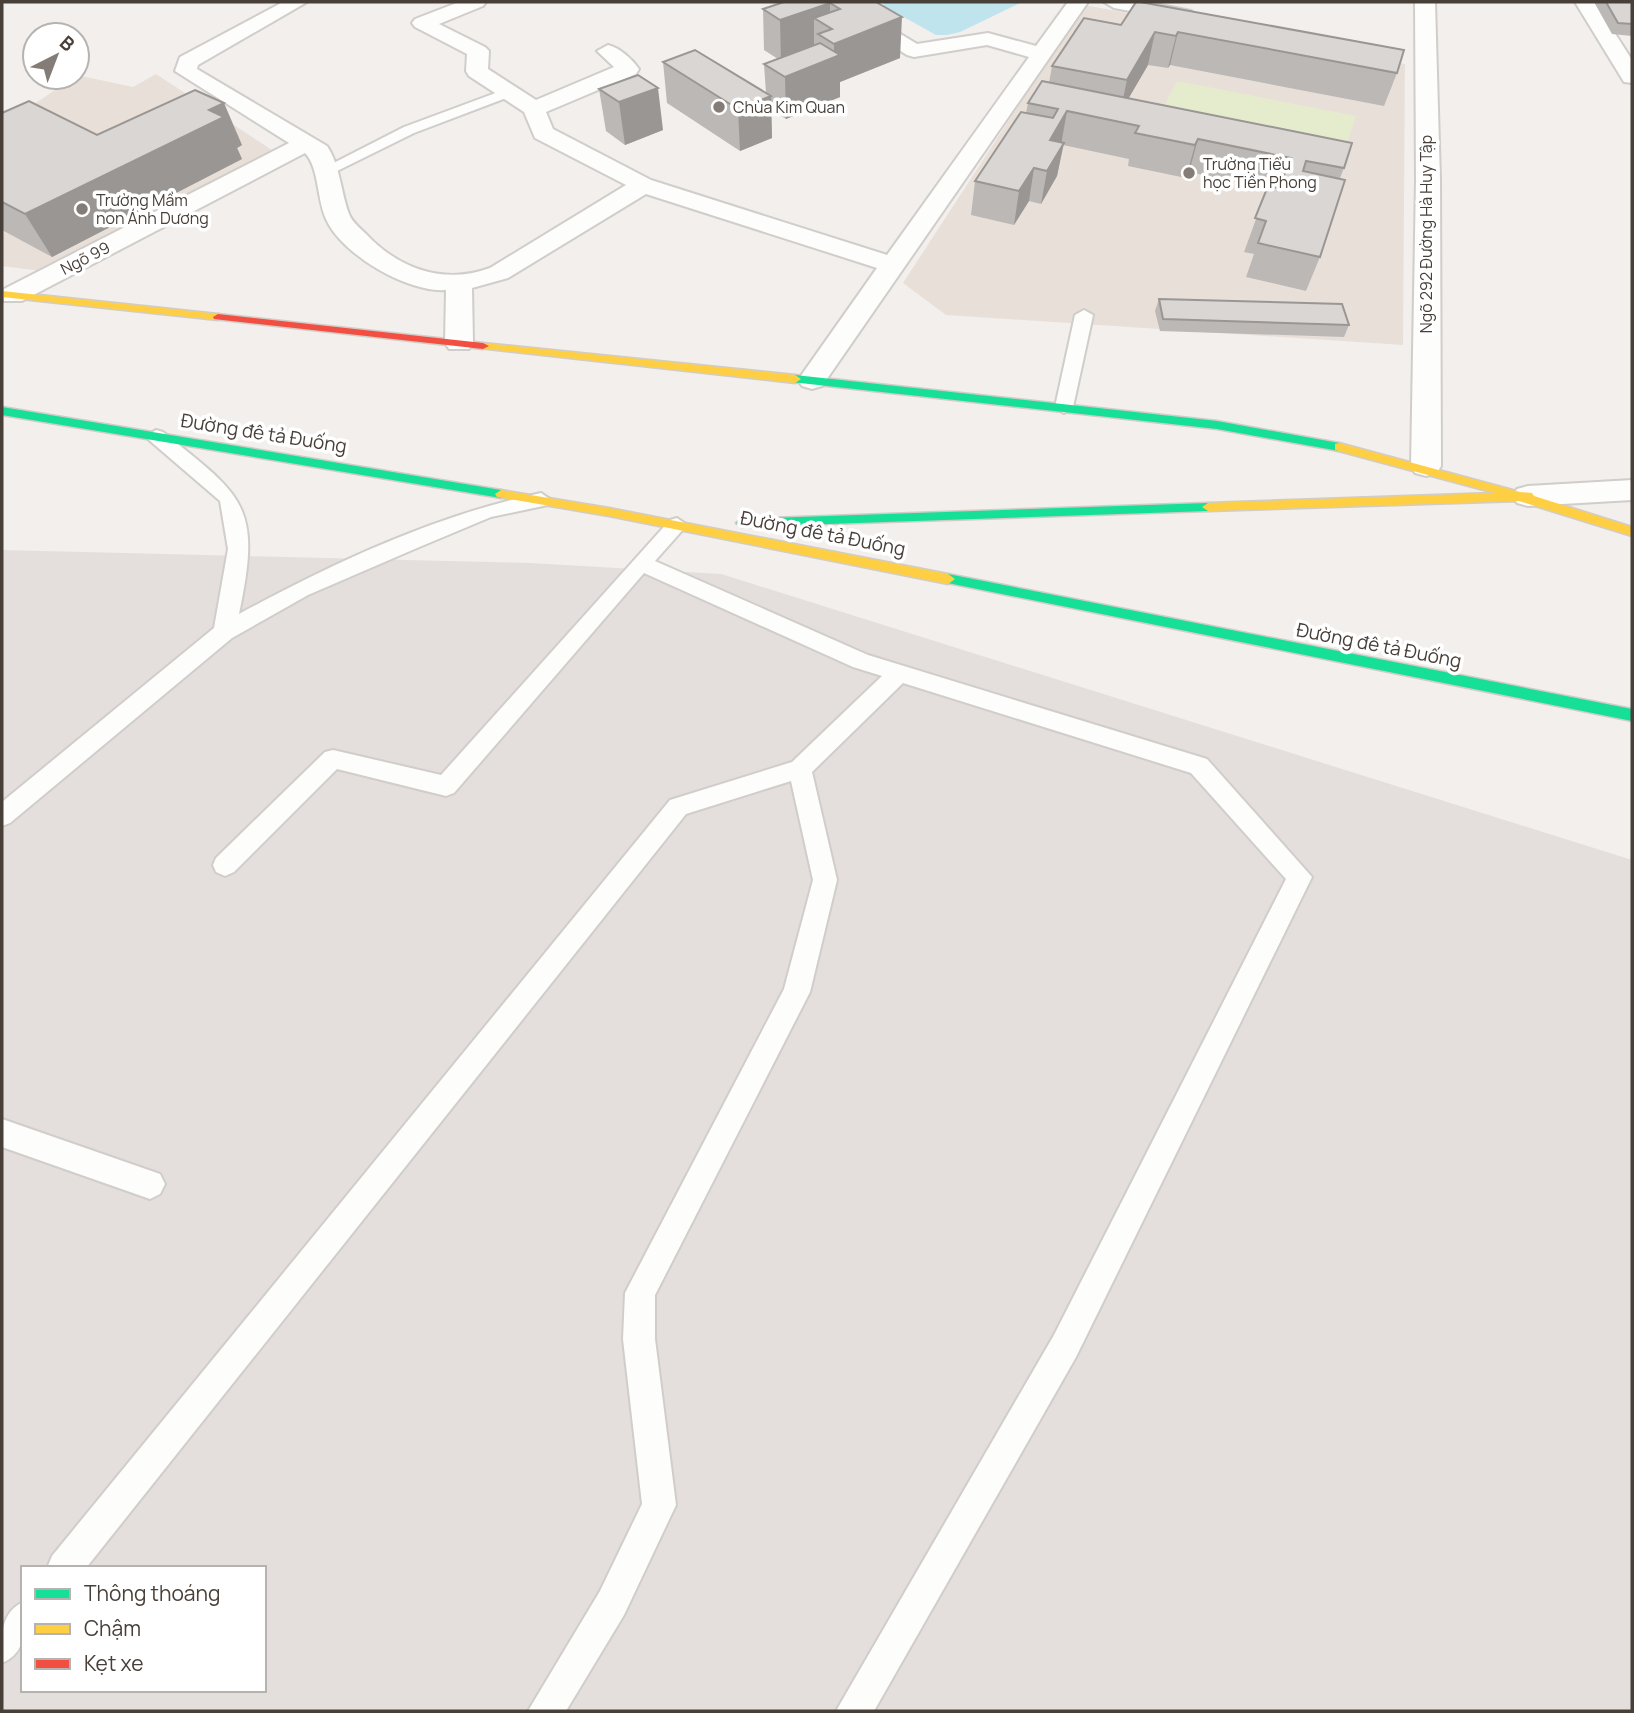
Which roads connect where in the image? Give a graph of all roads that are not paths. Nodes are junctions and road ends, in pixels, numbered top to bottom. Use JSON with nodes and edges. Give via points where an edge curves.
{"nodes":[{"id":1,"x":297,"y":2,"type":"edge"},
{"id":2,"x":476,"y":2,"type":"edge"},
{"id":3,"x":834,"y":2,"type":"edge"},
{"id":4,"x":876,"y":2,"type":"edge"},
{"id":5,"x":1078,"y":2,"type":"edge"},
{"id":6,"x":1114,"y":2,"type":"edge"},
{"id":7,"x":1425,"y":2,"type":"edge"},
{"id":8,"x":1585,"y":2,"type":"edge"},
{"id":9,"x":855,"y":15,"type":"junction"},
{"id":10,"x":1204,"y":19,"type":"edge"},
{"id":11,"x":608,"y":51,"type":"dead end"},
{"id":12,"x":1041,"y":54,"type":"junction"},
{"id":13,"x":1632,"y":78,"type":"edge"},
{"id":14,"x":509,"y":92,"type":"junction"},
{"id":15,"x":534,"y":109,"type":"junction"},
{"id":16,"x":306,"y":143,"type":"junction"},
{"id":17,"x":324,"y":172,"type":"junction"},
{"id":18,"x":643,"y":185,"type":"junction"},
{"id":19,"x":893,"y":265,"type":"junction"},
{"id":20,"x":459,"y":284,"type":"junction"},
{"id":21,"x":8,"y":294,"type":"edge"},
{"id":22,"x":1084,"y":315,"type":"dead end"},
{"id":23,"x":459,"y":343,"type":"junction"},
{"id":24,"x":811,"y":380,"type":"junction"},
{"id":25,"x":1064,"y":407,"type":"junction"},
{"id":26,"x":2,"y":411,"type":"edge"},
{"id":27,"x":156,"y":436,"type":"junction"},
{"id":28,"x":1426,"y":466,"type":"junction"},
{"id":29,"x":1632,"y":490,"type":"edge"},
{"id":30,"x":1528,"y":496,"type":"junction"},
{"id":31,"x":541,"y":500,"type":"junction"},
{"id":32,"x":677,"y":525,"type":"junction"},
{"id":33,"x":1632,"y":532,"type":"edge"},
{"id":34,"x":641,"y":563,"type":"junction"},
{"id":35,"x":223,"y":632,"type":"junction"},
{"id":36,"x":899,"y":673,"type":"junction"},
{"id":37,"x":1632,"y":715,"type":"edge"},
{"id":38,"x":800,"y":769,"type":"junction"},
{"id":39,"x":2,"y":816,"type":"edge"},
{"id":40,"x":225,"y":865,"type":"dead end"},
{"id":41,"x":2,"y":1133,"type":"edge"},
{"id":42,"x":150,"y":1184,"type":"dead end"},
{"id":43,"x":66,"y":1566,"type":"edge"},
{"id":44,"x":21,"y":1621,"type":"edge"},
{"id":45,"x":2,"y":1645,"type":"edge"},
{"id":46,"x":546,"y":1711,"type":"edge"},
{"id":47,"x":853,"y":1711,"type":"edge"}],
"edges":[{"from":1,"to":16,"type":"street","via":[[185,66],[186,71]]},
{"from":2,"to":14,"type":"street","via":[[422,23],[478,51],[477,71]]},
{"from":3,"to":9,"type":"street"},
{"from":4,"to":9,"type":"street"},
{"from":5,"to":12,"type":"street"},
{"from":6,"to":10,"type":"street"},
{"from":7,"to":28,"type":"street","name":"Ngõ 292 Đường Hà Huy Tập","via":[[1412,49],[1428,180]]},
{"from":8,"to":13,"type":"street"},
{"from":9,"to":12,"type":"street","via":[[914,51],[988,39]]},
{"from":11,"to":15,"type":"street","via":[[628,69]]},
{"from":12,"to":19,"type":"street"},
{"from":14,"to":15,"type":"street"},
{"from":14,"to":17,"type":"lane","via":[[409,130]]},
{"from":15,"to":18,"type":"street","via":[[543,133]]},
{"from":16,"to":17,"type":"street","via":[[319,151]]},
{"from":16,"to":21,"type":"street","name":"Ngõ 99"},
{"from":17,"to":20,"type":"street","via":[[338,219],[366,249],[402,274]]},
{"from":18,"to":19,"type":"street"},
{"from":18,"to":20,"type":"street","via":[[515,265]]},
{"from":19,"to":24,"type":"street"},
{"from":20,"to":23,"type":"street"},
{"from":21,"to":23,"type":"main road"},
{"from":22,"to":25,"type":"lane"},
{"from":23,"to":24,"type":"main road"},
{"from":24,"to":25,"type":"main road"},
{"from":25,"to":28,"type":"main road","via":[[1280,434]]},
{"from":26,"to":27,"type":"main road","name":"Đường đê tả Đuống"},
{"from":27,"to":31,"type":"main road","name":"Đường đê tả Đuống"},
{"from":27,"to":35,"type":"lane","via":[[229,498],[236,536],[236,583]]},
{"from":28,"to":30,"type":"main road"},
{"from":29,"to":30,"type":"street"},
{"from":30,"to":32,"type":"main road"},
{"from":30,"to":33,"type":"main road"},
{"from":31,"to":32,"type":"main road","name":"Đường đê tả Đuống"},
{"from":31,"to":35,"type":"lane","via":[[487,511],[301,590]]},
{"from":32,"to":34,"type":"lane"},
{"from":32,"to":37,"type":"main road","name":"Đường đê tả Đuống"},
{"from":34,"to":36,"type":"lane","via":[[861,661]]},
{"from":34,"to":40,"type":"lane","via":[[446,786],[333,758]]},
{"from":35,"to":39,"type":"lane"},
{"from":36,"to":38,"type":"lane"},
{"from":36,"to":47,"type":"lane","via":[[1199,766],[1300,877],[1065,1346]]},
{"from":38,"to":43,"type":"lane","via":[[678,807]]},
{"from":38,"to":46,"type":"lane","via":[[825,880],[797,992],[640,1293],[639,1339],[659,1506],[612,1603]]},
{"from":41,"to":42,"type":"lane"},
{"from":44,"to":45,"type":"lane"}]}
